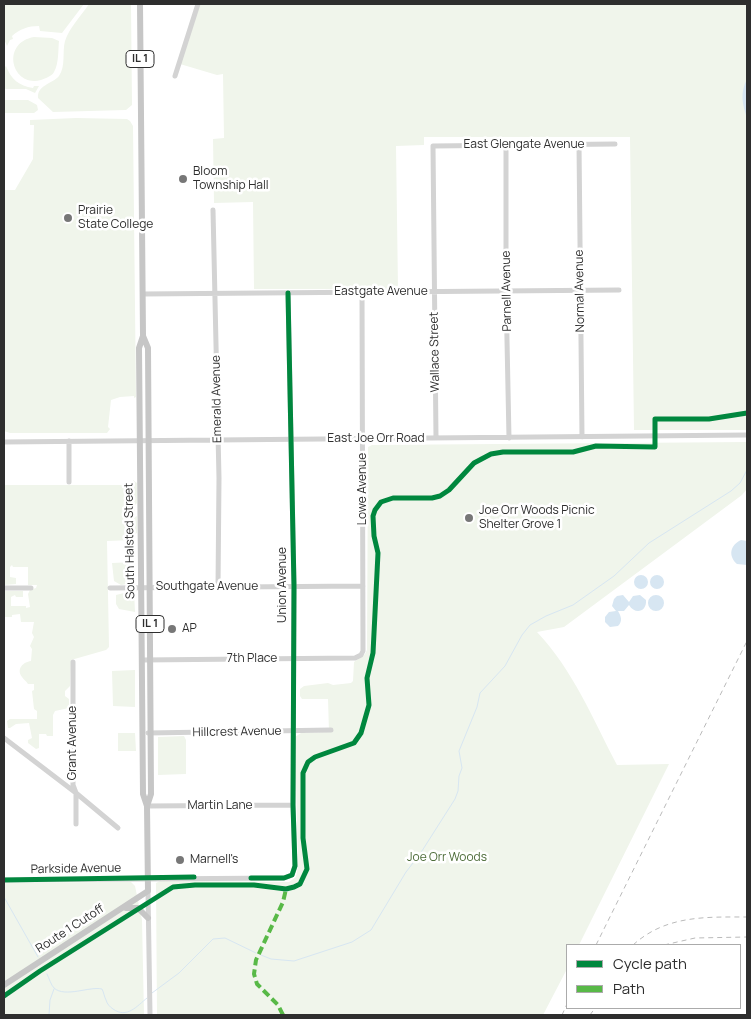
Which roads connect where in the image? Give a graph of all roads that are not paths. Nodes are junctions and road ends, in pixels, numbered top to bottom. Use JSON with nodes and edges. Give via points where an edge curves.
{"nodes":[{"id":1,"x":140,"y":4,"type":"edge"},
{"id":2,"x":198,"y":4,"type":"edge"},
{"id":3,"x":174,"y":76,"type":"dead end"},
{"id":4,"x":579,"y":144,"type":"junction"},
{"id":5,"x":615,"y":144,"type":"dead end"},
{"id":6,"x":506,"y":145,"type":"junction"},
{"id":7,"x":433,"y":146,"type":"joint"},
{"id":8,"x":213,"y":210,"type":"dead end"},
{"id":9,"x":619,"y":290,"type":"dead end"},
{"id":10,"x":506,"y":291,"type":"junction"},
{"id":11,"x":580,"y":291,"type":"junction"},
{"id":12,"x":362,"y":292,"type":"junction"},
{"id":13,"x":434,"y":292,"type":"junction"},
{"id":14,"x":288,"y":293,"type":"junction"},
{"id":15,"x":143,"y":294,"type":"junction"},
{"id":16,"x":215,"y":294,"type":"junction"},
{"id":17,"x":143,"y":336,"type":"junction"},
{"id":18,"x":747,"y":435,"type":"edge"},
{"id":19,"x":582,"y":437,"type":"junction"},
{"id":20,"x":436,"y":438,"type":"junction"},
{"id":21,"x":509,"y":438,"type":"junction"},
{"id":22,"x":291,"y":439,"type":"junction"},
{"id":23,"x":363,"y":439,"type":"junction"},
{"id":24,"x":140,"y":440,"type":"junction"},
{"id":25,"x":149,"y":440,"type":"junction"},
{"id":26,"x":218,"y":440,"type":"junction"},
{"id":27,"x":69,"y":441,"type":"junction"},
{"id":28,"x":4,"y":442,"type":"edge"},
{"id":29,"x":69,"y":482,"type":"dead end"},
{"id":30,"x":294,"y":586,"type":"junction"},
{"id":31,"x":363,"y":586,"type":"junction"},
{"id":32,"x":142,"y":587,"type":"junction"},
{"id":33,"x":150,"y":587,"type":"junction"},
{"id":34,"x":218,"y":587,"type":"junction"},
{"id":35,"x":4,"y":588,"type":"edge"},
{"id":36,"x":31,"y":588,"type":"dead end"},
{"id":37,"x":110,"y":588,"type":"dead end"},
{"id":38,"x":361,"y":655,"type":"joint"},
{"id":39,"x":293,"y":659,"type":"junction"},
{"id":40,"x":142,"y":660,"type":"junction"},
{"id":41,"x":150,"y":660,"type":"junction"},
{"id":42,"x":74,"y":662,"type":"dead end"},
{"id":43,"x":331,"y":730,"type":"dead end"},
{"id":44,"x":292,"y":731,"type":"junction"},
{"id":45,"x":143,"y":733,"type":"junction"},
{"id":46,"x":151,"y":733,"type":"junction"},
{"id":47,"x":4,"y":738,"type":"edge"},
{"id":48,"x":76,"y":793,"type":"junction"},
{"id":49,"x":293,"y":805,"type":"junction"},
{"id":50,"x":147,"y":806,"type":"junction"},
{"id":51,"x":76,"y":824,"type":"dead end"},
{"id":52,"x":118,"y":828,"type":"dead end"},
{"id":53,"x":292,"y":875,"type":"joint"},
{"id":54,"x":148,"y":878,"type":"junction"},
{"id":55,"x":4,"y":880,"type":"edge"},
{"id":56,"x":148,"y":891,"type":"junction"},
{"id":57,"x":122,"y":908,"type":"junction"},
{"id":58,"x":148,"y":918,"type":"junction"},
{"id":59,"x":4,"y":985,"type":"edge"},
{"id":60,"x":150,"y":1015,"type":"edge"}],
"edges":[{"from":1,"to":15,"type":"main road","name":"South Halsted Street","number":"IL 1"},
{"from":2,"to":3,"type":"street"},
{"from":4,"to":5,"type":"street","name":"East Glengate Avenue"},
{"from":4,"to":6,"type":"street","name":"East Glengate Avenue"},
{"from":4,"to":11,"type":"street","name":"Normal Avenue"},
{"from":6,"to":7,"type":"street","name":"East Glengate Avenue"},
{"from":6,"to":10,"type":"street","name":"Parnell Avenue"},
{"from":7,"to":13,"type":"street","name":"Wallace Street"},
{"from":8,"to":16,"type":"street","name":"Emerald Avenue"},
{"from":9,"to":11,"type":"street","name":"Eastgate Avenue"},
{"from":10,"to":11,"type":"street","name":"Eastgate Avenue"},
{"from":10,"to":13,"type":"street","name":"Eastgate Avenue"},
{"from":10,"to":21,"type":"street","name":"Parnell Avenue"},
{"from":11,"to":19,"type":"street","name":"Normal Avenue"},
{"from":12,"to":13,"type":"street","name":"Eastgate Avenue"},
{"from":12,"to":14,"type":"street","name":"Eastgate Avenue"},
{"from":12,"to":23,"type":"street","name":"Lowe Avenue"},
{"from":13,"to":20,"type":"street","name":"Wallace Street"},
{"from":14,"to":16,"type":"street","name":"Eastgate Avenue"},
{"from":14,"to":22,"type":"street","name":"Union Avenue"},
{"from":15,"to":16,"type":"street","name":"Eastgate Avenue"},
{"from":15,"to":17,"type":"main road","name":"South Halsted Street","number":"IL 1"},
{"from":16,"to":26,"type":"street","name":"Emerald Avenue"},
{"from":17,"to":24,"type":"main road","name":"South Halsted Street","number":"IL 1","via":[[139,348]]},
{"from":17,"to":25,"type":"main road","name":"South Halsted Street","number":"IL 1","via":[[148,348]]},
{"from":18,"to":19,"type":"street","name":"East Joe Orr Road"},
{"from":19,"to":21,"type":"street","name":"East Joe Orr Road"},
{"from":20,"to":21,"type":"street","name":"East Joe Orr Road"},
{"from":20,"to":23,"type":"street","name":"East Joe Orr Road"},
{"from":22,"to":23,"type":"street","name":"East Joe Orr Road"},
{"from":22,"to":26,"type":"street","name":"East Joe Orr Road"},
{"from":22,"to":30,"type":"street","name":"Union Avenue"},
{"from":23,"to":31,"type":"street","name":"Lowe Avenue"},
{"from":24,"to":25,"type":"street","name":"East Joe Orr Road"},
{"from":24,"to":27,"type":"street","name":"East Joe Orr Road"},
{"from":24,"to":32,"type":"main road","name":"South Halsted Street","number":"IL 1"},
{"from":25,"to":26,"type":"street","name":"East Joe Orr Road"},
{"from":25,"to":33,"type":"main road","name":"South Halsted Street","number":"IL 1"},
{"from":26,"to":34,"type":"street","name":"Emerald Avenue"},
{"from":27,"to":28,"type":"street","name":"East Joe Orr Road"},
{"from":27,"to":29,"type":"street"},
{"from":30,"to":31,"type":"street","name":"Southgate Avenue"},
{"from":30,"to":34,"type":"street","name":"Southgate Avenue"},
{"from":30,"to":39,"type":"street","name":"Union Avenue"},
{"from":31,"to":38,"type":"street","name":"Lowe Avenue"},
{"from":32,"to":33,"type":"street","name":"Southgate Avenue"},
{"from":32,"to":37,"type":"street","name":"Southgate Avenue"},
{"from":32,"to":40,"type":"main road","name":"South Halsted Street","number":"IL 1"},
{"from":33,"to":34,"type":"street","name":"Southgate Avenue"},
{"from":33,"to":41,"type":"main road","name":"South Halsted Street","number":"IL 1"},
{"from":35,"to":36,"type":"street"},
{"from":38,"to":39,"type":"street","name":"7th Place","via":[[355,658]]},
{"from":39,"to":41,"type":"street","name":"7th Place"},
{"from":39,"to":44,"type":"street","name":"Union Avenue"},
{"from":40,"to":41,"type":"street","name":"7th Place"},
{"from":40,"to":45,"type":"main road","name":"South Halsted Street","number":"IL 1"},
{"from":41,"to":46,"type":"main road","name":"South Halsted Street","number":"IL 1"},
{"from":42,"to":48,"type":"street","name":"Grant Avenue","via":[[73,785]]},
{"from":43,"to":44,"type":"street","name":"Hillcrest Avenue"},
{"from":44,"to":46,"type":"street","name":"Hillcrest Avenue"},
{"from":44,"to":49,"type":"street","name":"Union Avenue"},
{"from":45,"to":46,"type":"street","name":"Hillcrest Avenue"},
{"from":45,"to":50,"type":"main road","name":"South Halsted Street","number":"IL 1","via":[[143,794]]},
{"from":46,"to":50,"type":"main road","name":"South Halsted Street","number":"IL 1","via":[[151,794]]},
{"from":47,"to":48,"type":"street"},
{"from":48,"to":51,"type":"street","name":"Grant Avenue"},
{"from":48,"to":52,"type":"street"},
{"from":49,"to":50,"type":"street","name":"Martin Lane"},
{"from":49,"to":53,"type":"street","name":"Union Avenue","via":[[295,866]]},
{"from":50,"to":54,"type":"main road","name":"South Halsted Street","number":"IL 1"},
{"from":53,"to":54,"type":"street","name":"Parkside Avenue","via":[[284,878]]},
{"from":54,"to":55,"type":"street","name":"Parkside Avenue"},
{"from":54,"to":56,"type":"main road","name":"South Halsted Street","number":"IL 1"},
{"from":56,"to":57,"type":"main road","name":"Route 1 Cutoff"},
{"from":56,"to":58,"type":"street","name":"South Halsted Street"},
{"from":57,"to":58,"type":"main road","via":[[138,908]]},
{"from":57,"to":59,"type":"main road","name":"Route 1 Cutoff"},
{"from":58,"to":60,"type":"street","name":"South Halsted Street"}]}
